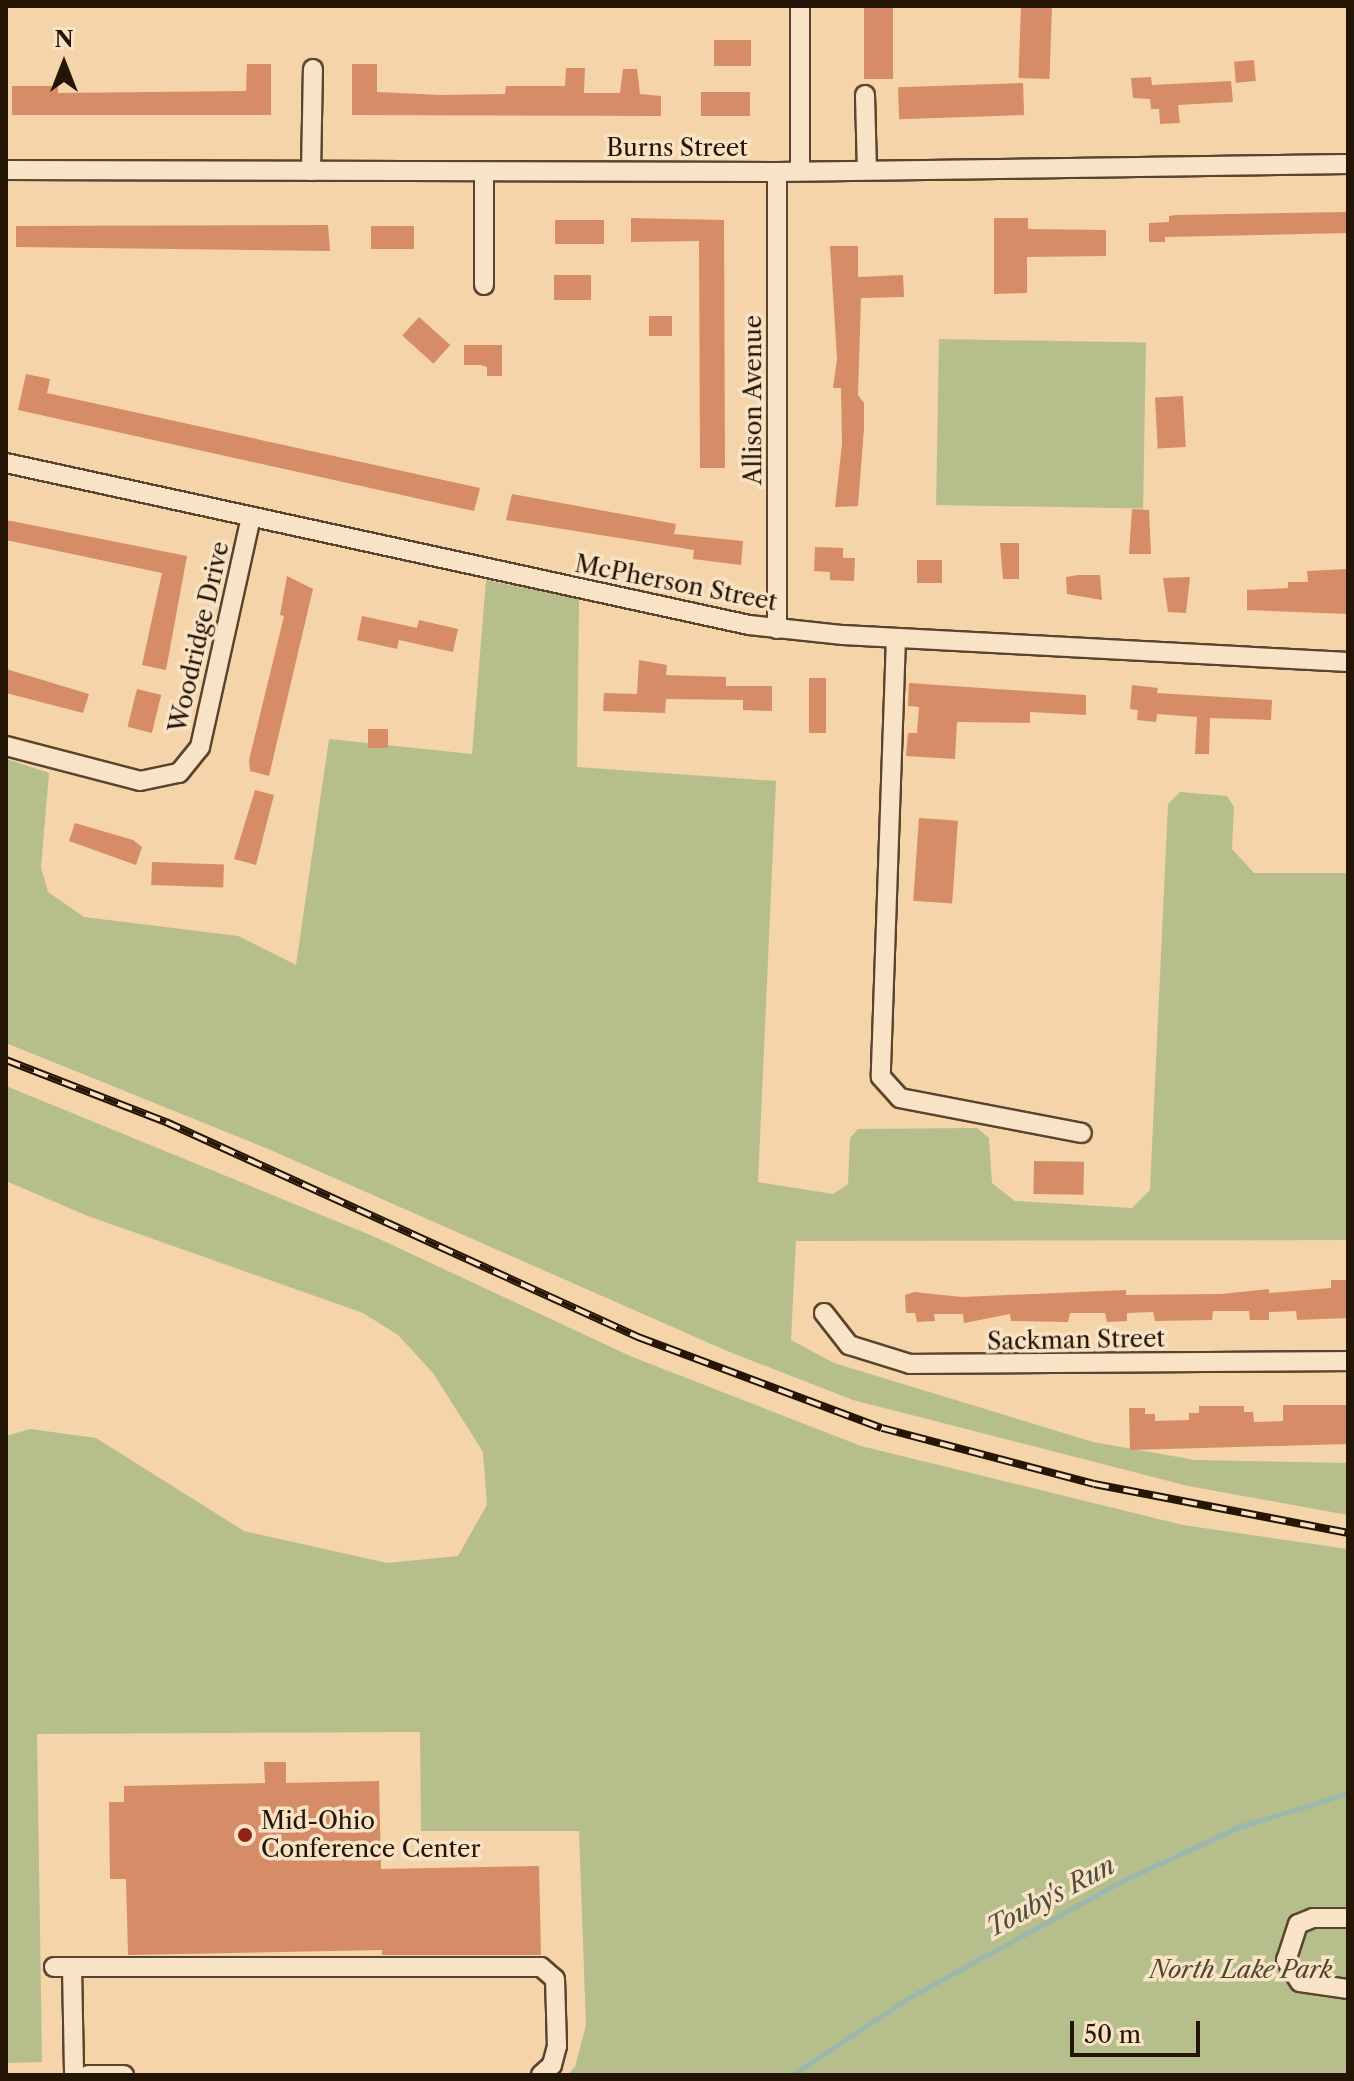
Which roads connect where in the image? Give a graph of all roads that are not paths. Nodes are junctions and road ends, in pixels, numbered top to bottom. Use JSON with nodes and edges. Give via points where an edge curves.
{"nodes":[{"id":1,"x":800,"y":6,"type":"edge"},
{"id":2,"x":313,"y":69,"type":"dead end"},
{"id":3,"x":865,"y":95,"type":"dead end"},
{"id":4,"x":1348,"y":164,"type":"edge"},
{"id":5,"x":6,"y":170,"type":"edge"},
{"id":6,"x":867,"y":170,"type":"junction"},
{"id":7,"x":311,"y":171,"type":"junction"},
{"id":8,"x":800,"y":171,"type":"junction"},
{"id":9,"x":484,"y":172,"type":"junction"},
{"id":10,"x":777,"y":172,"type":"junction"},
{"id":11,"x":484,"y":285,"type":"dead end"},
{"id":12,"x":6,"y":463,"type":"edge"},
{"id":13,"x":251,"y":517,"type":"junction"},
{"id":14,"x":777,"y":629,"type":"junction"},
{"id":15,"x":896,"y":638,"type":"junction"},
{"id":16,"x":1348,"y":662,"type":"edge"},
{"id":17,"x":6,"y":746,"type":"edge"},
{"id":18,"x":1082,"y":1133,"type":"dead end"},
{"id":19,"x":824,"y":1313,"type":"dead end"},
{"id":20,"x":1348,"y":1361,"type":"edge"},
{"id":21,"x":1348,"y":1918,"type":"edge"},
{"id":22,"x":1348,"y":1989,"type":"edge"},
{"id":23,"x":74,"y":2075,"type":"edge"},
{"id":24,"x":88,"y":2075,"type":"edge"},
{"id":25,"x":124,"y":2075,"type":"edge"},
{"id":26,"x":541,"y":2075,"type":"edge"}],
"edges":[{"from":1,"to":8,"type":"street"},
{"from":2,"to":7,"type":"street"},
{"from":3,"to":6,"type":"street"},
{"from":4,"to":6,"type":"street","name":"Burns Street"},
{"from":5,"to":7,"type":"street","name":"Burns Street"},
{"from":6,"to":8,"type":"street","name":"Burns Street"},
{"from":7,"to":9,"type":"street","name":"Burns Street"},
{"from":8,"to":10,"type":"street","name":"Burns Street"},
{"from":9,"to":10,"type":"street","name":"Burns Street"},
{"from":9,"to":11,"type":"street"},
{"from":10,"to":14,"type":"street","name":"Allison Avenue"},
{"from":12,"to":13,"type":"street","name":"McPherson Street"},
{"from":13,"to":14,"type":"street","name":"McPherson Street"},
{"from":13,"to":17,"type":"street","name":"Woodridge Drive","via":[[200,747],[179,773],[140,781]]},
{"from":14,"to":15,"type":"street","name":"McPherson Street"},
{"from":15,"to":16,"type":"street","name":"McPherson Street"},
{"from":15,"to":18,"type":"street","via":[[881,1077],[900,1098]]},
{"from":19,"to":20,"type":"street","name":"Sackman Street","via":[[849,1345],[910,1364]]},
{"from":21,"to":22,"type":"street","via":[[1313,1918],[1298,1924],[1286,1960],[1300,1982]]},
{"from":23,"to":26,"type":"street","via":[[63,1967],[541,1967],[555,1979],[557,2046],[556,2057]]},
{"from":24,"to":25,"type":"street"}]}
